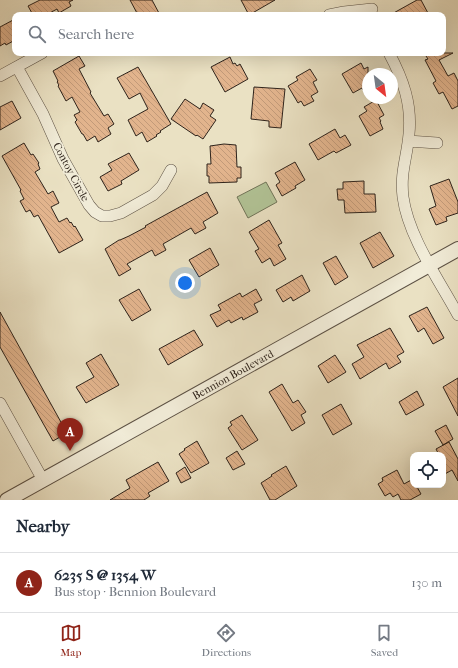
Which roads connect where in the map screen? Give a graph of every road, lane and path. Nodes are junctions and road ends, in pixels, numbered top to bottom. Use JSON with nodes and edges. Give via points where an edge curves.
{"nodes":[{"id":1,"x":373,"y":8,"type":"edge"},
{"id":2,"x":344,"y":12,"type":"edge"},
{"id":3,"x":37,"y":56,"type":"edge"},
{"id":4,"x":391,"y":56,"type":"edge"},
{"id":5,"x":17,"y":67,"type":"junction"},
{"id":6,"x":0,"y":76,"type":"edge"},
{"id":7,"x":408,"y":141,"type":"junction"},
{"id":8,"x":437,"y":143,"type":"dead end"},
{"id":9,"x":171,"y":170,"type":"dead end"},
{"id":10,"x":458,"y":249,"type":"edge"},
{"id":11,"x":430,"y":265,"type":"junction"},
{"id":12,"x":458,"y":315,"type":"edge"},
{"id":13,"x":0,"y":403,"type":"edge"},
{"id":14,"x":43,"y":480,"type":"junction"},
{"id":15,"x":7,"y":500,"type":"edge"}],
"edges":[{"from":1,"to":2,"type":"street"},
{"from":3,"to":5,"type":"street"},
{"from":4,"to":7,"type":"street","via":[[400,74],[407,97],[410,123]]},
{"from":5,"to":6,"type":"street"},
{"from":5,"to":9,"type":"street","name":"Contoy Circle","via":[[43,114],[63,159],[89,206],[95,212],[102,216],[121,213],[153,195],[162,186]]},
{"from":7,"to":8,"type":"street"},
{"from":7,"to":11,"type":"street","via":[[402,172],[405,208]]},
{"from":10,"to":11,"type":"street","name":"Bennion Boulevard"},
{"from":11,"to":12,"type":"street"},
{"from":11,"to":14,"type":"street","name":"Bennion Boulevard"},
{"from":13,"to":14,"type":"street"},
{"from":14,"to":15,"type":"street","name":"Bennion Boulevard"}]}
